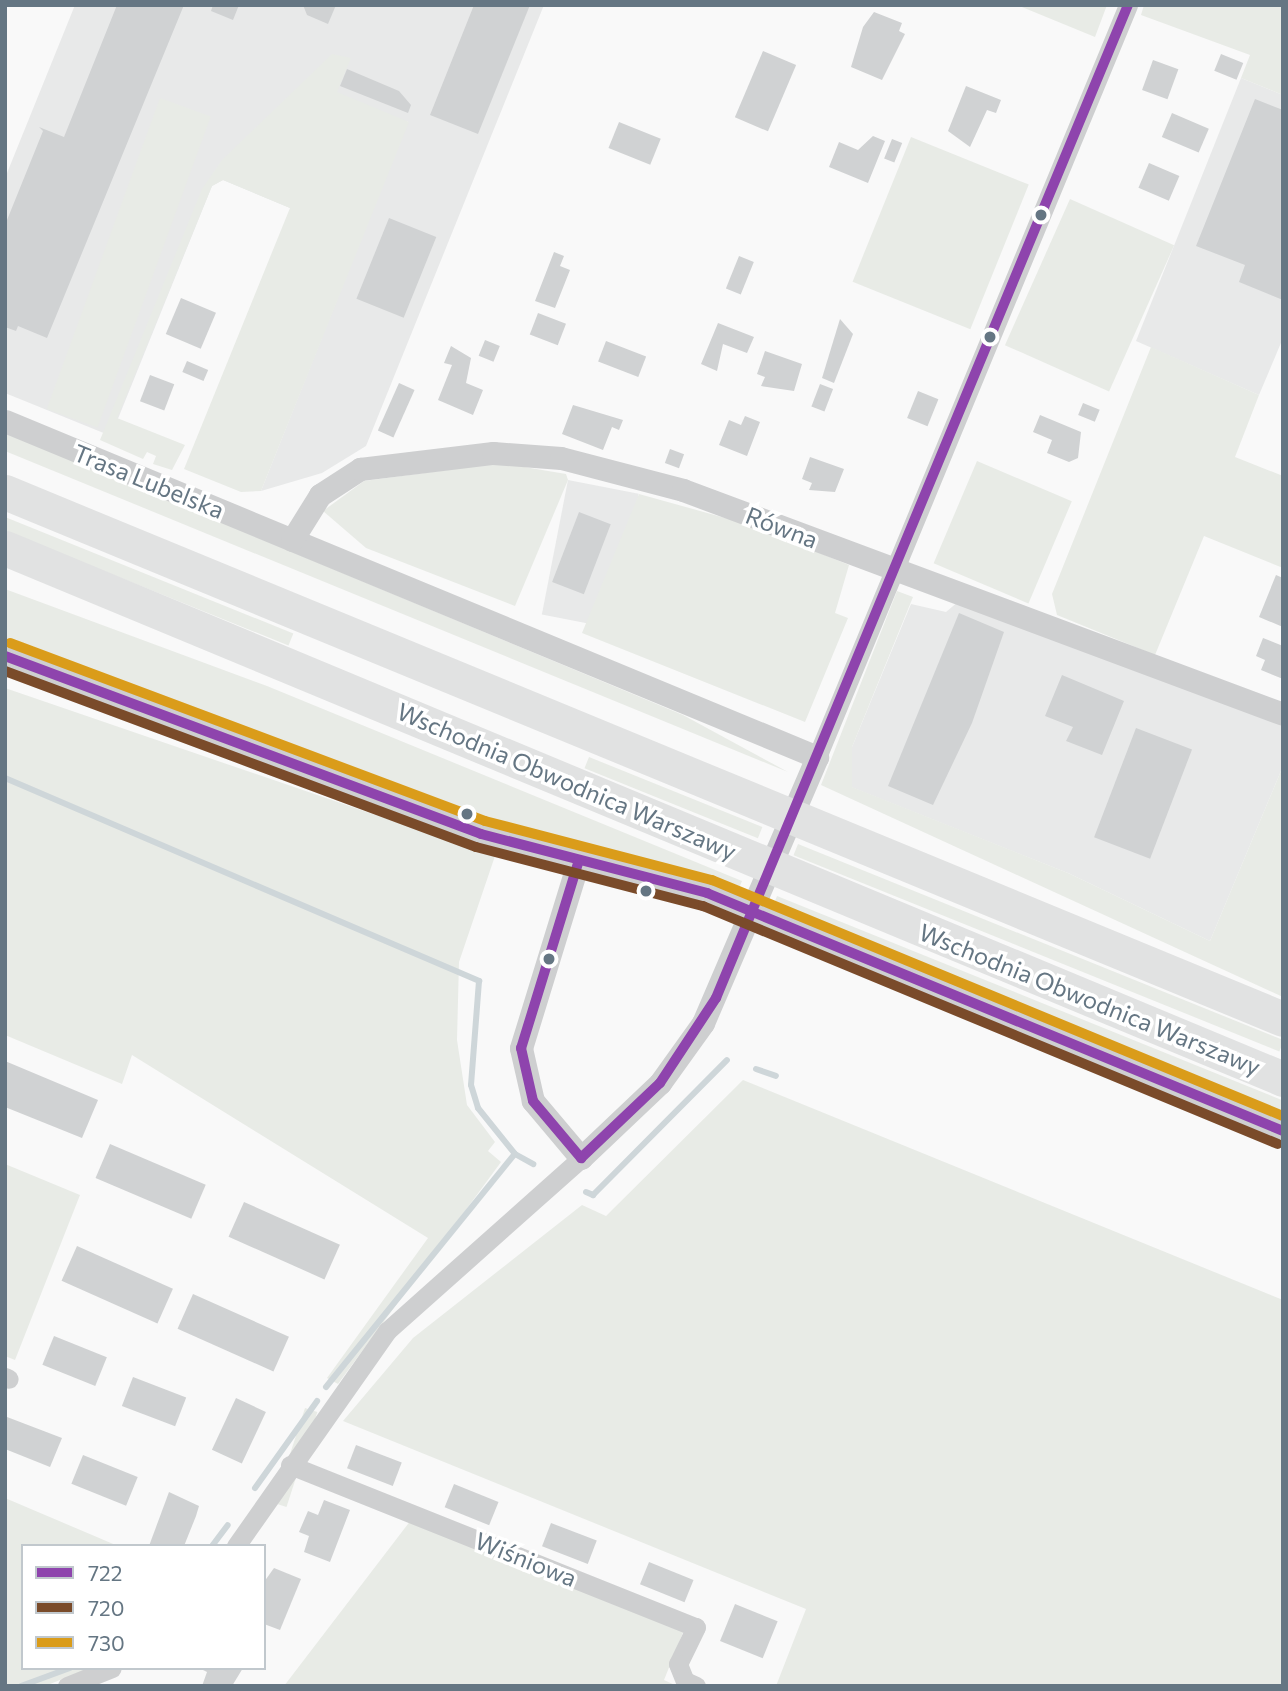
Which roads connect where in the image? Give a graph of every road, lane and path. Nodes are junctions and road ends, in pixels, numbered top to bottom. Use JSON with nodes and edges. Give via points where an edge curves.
{"nodes":[{"id":1,"x":1128,"y":5,"type":"edge"},
{"id":2,"x":5,"y":421,"type":"edge"},
{"id":3,"x":5,"y":492,"type":"edge"},
{"id":4,"x":292,"y":540,"type":"junction"},
{"id":5,"x":5,"y":548,"type":"edge"},
{"id":6,"x":5,"y":656,"type":"edge"},
{"id":7,"x":1283,"y":714,"type":"edge"},
{"id":8,"x":815,"y":762,"type":"junction"},
{"id":9,"x":579,"y":860,"type":"junction"},
{"id":10,"x":1283,"y":1019,"type":"edge"},
{"id":11,"x":1283,"y":1079,"type":"edge"},
{"id":12,"x":1283,"y":1131,"type":"edge"},
{"id":13,"x":581,"y":1158,"type":"junction"},
{"id":14,"x":290,"y":1465,"type":"junction"},
{"id":15,"x":237,"y":1544,"type":"edge"},
{"id":16,"x":107,"y":1670,"type":"edge"},
{"id":17,"x":67,"y":1686,"type":"edge"},
{"id":18,"x":696,"y":1686,"type":"edge"}],
"edges":[{"from":1,"to":8,"type":"street"},
{"from":2,"to":4,"type":"street","name":"Trasa Lubelska"},
{"from":3,"to":10,"type":"highway"},
{"from":4,"to":7,"type":"street","name":"Równa","via":[[320,495],[360,469],[493,453],[561,458],[684,490]]},
{"from":4,"to":8,"type":"street","name":"Trasa Lubelska"},
{"from":5,"to":11,"type":"highway","name":"Wschodnia Obwodnica Warszawy"},
{"from":6,"to":9,"type":"street","via":[[481,834]]},
{"from":8,"to":13,"type":"street","via":[[716,998],[680,1057],[634,1111]]},
{"from":9,"to":12,"type":"street","via":[[726,901]]},
{"from":9,"to":13,"type":"street","via":[[521,1048],[533,1101]]},
{"from":13,"to":14,"type":"street","via":[[387,1331]]},
{"from":14,"to":15,"type":"street"},
{"from":14,"to":18,"type":"street","name":"Wiśniowa","via":[[695,1627],[678,1664],[685,1681]]},
{"from":16,"to":17,"type":"street"}]}
